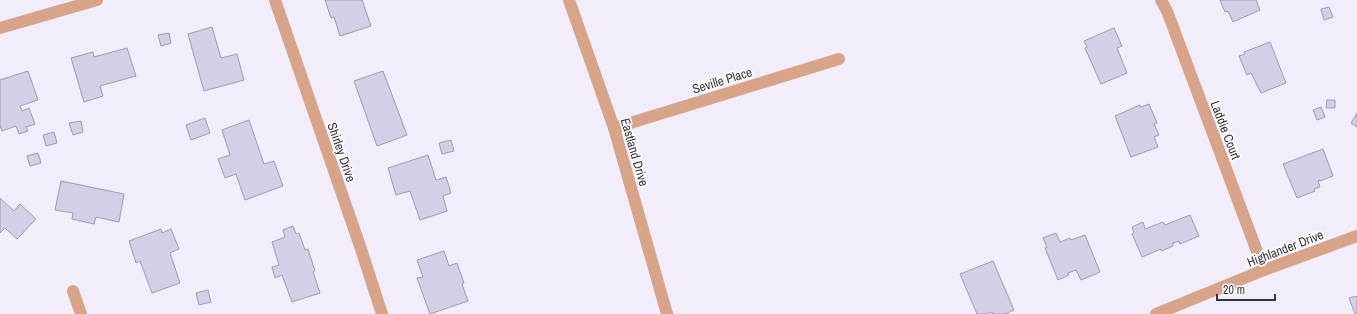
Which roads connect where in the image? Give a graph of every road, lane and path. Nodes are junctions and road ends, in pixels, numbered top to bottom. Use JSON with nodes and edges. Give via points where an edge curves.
{"nodes":[{"id":1,"x":97,"y":0,"type":"edge"},
{"id":2,"x":275,"y":0,"type":"edge"},
{"id":3,"x":569,"y":0,"type":"edge"},
{"id":4,"x":1161,"y":0,"type":"edge"},
{"id":5,"x":0,"y":28,"type":"edge"},
{"id":6,"x":839,"y":59,"type":"dead end"},
{"id":7,"x":614,"y":128,"type":"junction"},
{"id":8,"x":1357,"y":236,"type":"edge"},
{"id":9,"x":1264,"y":270,"type":"junction"},
{"id":10,"x":73,"y":291,"type":"dead end"},
{"id":11,"x":82,"y":314,"type":"edge"},
{"id":12,"x":382,"y":314,"type":"edge"},
{"id":13,"x":666,"y":314,"type":"edge"},
{"id":14,"x":1156,"y":314,"type":"edge"}],
"edges":[{"from":1,"to":5,"type":"street"},
{"from":2,"to":12,"type":"street","name":"Shirley Drive"},
{"from":3,"to":7,"type":"street","name":"Eastland Drive"},
{"from":4,"to":9,"type":"street","name":"Laddie Court"},
{"from":6,"to":7,"type":"street","name":"Seville Place"},
{"from":7,"to":13,"type":"street","name":"Eastland Drive"},
{"from":8,"to":9,"type":"street","name":"Highlander Drive"},
{"from":9,"to":14,"type":"street","name":"Highlander Drive"},
{"from":10,"to":11,"type":"street"}]}
